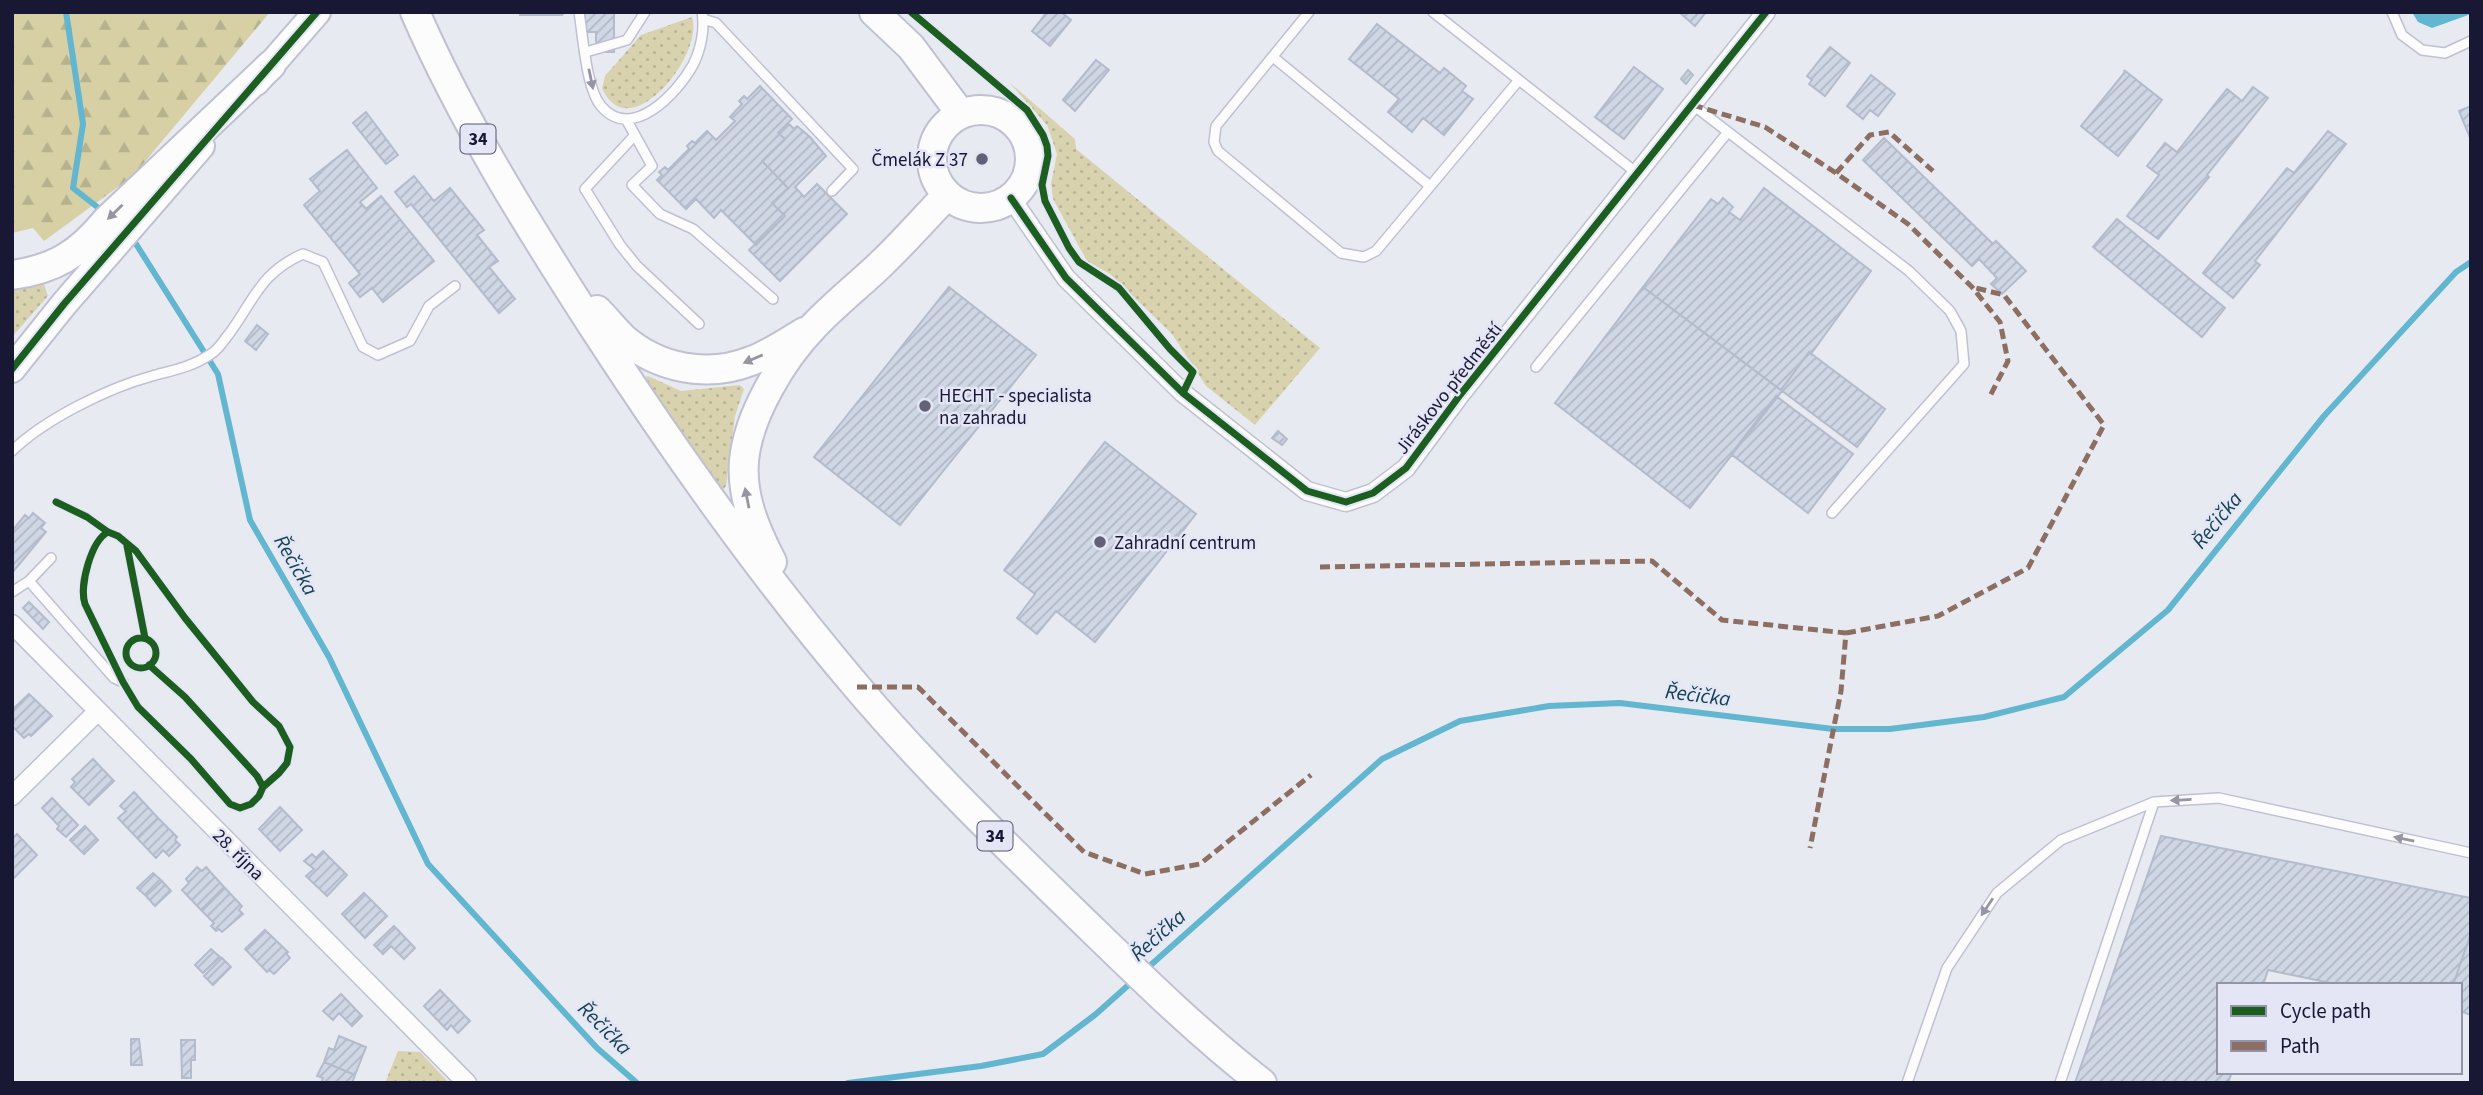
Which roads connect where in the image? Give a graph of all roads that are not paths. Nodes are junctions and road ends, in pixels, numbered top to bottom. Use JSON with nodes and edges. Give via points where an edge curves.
{"nodes":[{"id":1,"x":317,"y":12,"type":"edge"},
{"id":2,"x":415,"y":12,"type":"edge"},
{"id":3,"x":579,"y":12,"type":"edge"},
{"id":4,"x":645,"y":12,"type":"edge"},
{"id":5,"x":874,"y":12,"type":"edge"},
{"id":6,"x":1309,"y":12,"type":"edge"},
{"id":7,"x":1433,"y":12,"type":"edge"},
{"id":8,"x":1766,"y":12,"type":"edge"},
{"id":9,"x":2392,"y":12,"type":"edge"},
{"id":10,"x":703,"y":15,"type":"edge"},
{"id":11,"x":2471,"y":41,"type":"edge"},
{"id":12,"x":586,"y":52,"type":"junction"},
{"id":13,"x":1273,"y":57,"type":"junction"},
{"id":14,"x":271,"y":65,"type":"junction"},
{"id":15,"x":1519,"y":80,"type":"junction"},
{"id":16,"x":1693,"y":105,"type":"junction"},
{"id":17,"x":961,"y":114,"type":"junction"},
{"id":18,"x":625,"y":118,"type":"junction"},
{"id":19,"x":1728,"y":132,"type":"junction"},
{"id":20,"x":635,"y":135,"type":"junction"},
{"id":21,"x":1638,"y":174,"type":"junction"},
{"id":22,"x":1430,"y":186,"type":"junction"},
{"id":23,"x":832,"y":191,"type":"dead end"},
{"id":24,"x":947,"y":195,"type":"junction"},
{"id":25,"x":1011,"y":198,"type":"junction"},
{"id":26,"x":550,"y":261,"type":"junction"},
{"id":27,"x":12,"y":275,"type":"edge"},
{"id":28,"x":455,"y":286,"type":"dead end"},
{"id":29,"x":773,"y":299,"type":"dead end"},
{"id":30,"x":699,"y":324,"type":"dead end"},
{"id":31,"x":813,"y":327,"type":"junction"},
{"id":32,"x":1536,"y":367,"type":"dead end"},
{"id":33,"x":12,"y":369,"type":"edge"},
{"id":34,"x":12,"y":451,"type":"edge"},
{"id":35,"x":1832,"y":513,"type":"dead end"},
{"id":36,"x":51,"y":558,"type":"dead end"},
{"id":37,"x":29,"y":581,"type":"junction"},
{"id":38,"x":12,"y":592,"type":"edge"},
{"id":39,"x":12,"y":624,"type":"edge"},
{"id":40,"x":807,"y":626,"type":"junction"},
{"id":41,"x":123,"y":682,"type":"dead end"},
{"id":42,"x":97,"y":712,"type":"junction"},
{"id":43,"x":12,"y":796,"type":"edge"},
{"id":44,"x":2154,"y":802,"type":"junction"},
{"id":45,"x":2471,"y":853,"type":"edge"},
{"id":46,"x":1218,"y":1048,"type":"junction"},
{"id":47,"x":1273,"y":1082,"type":"edge"},
{"id":48,"x":467,"y":1083,"type":"edge"},
{"id":49,"x":1262,"y":1083,"type":"edge"},
{"id":50,"x":1907,"y":1083,"type":"edge"},
{"id":51,"x":2060,"y":1083,"type":"edge"}],
"edges":[{"from":1,"to":14,"type":"main road"},
{"from":2,"to":26,"type":"main road","number":"34","via":[[462,110]]},
{"from":3,"to":12,"type":"lane"},
{"from":4,"to":12,"type":"lane","via":[[627,40]]},
{"from":5,"to":17,"type":"main road","via":[[911,47]]},
{"from":6,"to":13,"type":"lane"},
{"from":7,"to":15,"type":"lane"},
{"from":8,"to":16,"type":"street","name":"Jiráskovo předměstí"},
{"from":9,"to":11,"type":"lane","via":[[2402,35],[2422,50],[2445,53]]},
{"from":10,"to":18,"type":"lane","via":[[701,44],[682,82],[654,110]]},
{"from":10,"to":23,"type":"lane","via":[[716,23],[853,169]]},
{"from":12,"to":18,"type":"lane","one_way":true,"via":[[600,105],[612,116]]},
{"from":13,"to":22,"type":"lane"},
{"from":13,"to":22,"type":"lane","via":[[1216,126],[1214,142],[1218,152],[1324,240],[1341,253],[1364,257],[1376,251]]},
{"from":14,"to":27,"type":"main road","one_way":true,"via":[[88,242],[57,263]]},
{"from":14,"to":33,"type":"main road"},
{"from":15,"to":21,"type":"lane"},
{"from":15,"to":22,"type":"lane"},
{"from":16,"to":19,"type":"lane"},
{"from":16,"to":21,"type":"street","name":"Jiráskovo předměstí"},
{"from":17,"to":24,"type":"main road","via":[[943,128],[933,147],[935,177]]},
{"from":17,"to":25,"type":"main road","via":[[992,110],[1006,116],[1027,140],[1029,172]]},
{"from":18,"to":20,"type":"lane"},
{"from":19,"to":32,"type":"lane"},
{"from":19,"to":35,"type":"lane","via":[[1909,271],[1951,312],[1961,331],[1964,364]]},
{"from":20,"to":29,"type":"lane","via":[[652,166],[632,185],[660,214],[693,229]]},
{"from":20,"to":30,"type":"lane","via":[[585,189],[637,266]]},
{"from":21,"to":25,"type":"street","name":"Jiráskovo předměstí","via":[[1406,468],[1373,493],[1346,502],[1307,491],[1183,393],[1066,278]]},
{"from":24,"to":25,"type":"main road","via":[[983,208]]},
{"from":24,"to":31,"type":"main road"},
{"from":31,"to":26,"type":"main road","one_way":true,"via":[[735,367],[682,368],[662,362],[624,339]]},
{"from":26,"to":40,"type":"main road","number":"34","via":[[718,511]]},
{"from":28,"to":34,"type":"lane","via":[[429,306],[410,341],[378,355],[363,347],[323,262],[303,254],[285,261],[258,286],[235,325],[207,357],[74,409]]},
{"from":40,"to":31,"type":"main road","one_way":true,"via":[[757,533],[748,507],[744,461],[768,387]]},
{"from":36,"to":37,"type":"lane"},
{"from":37,"to":38,"type":"lane"},
{"from":37,"to":41,"type":"lane","via":[[114,678]]},
{"from":39,"to":42,"type":"street","name":"28. října"},
{"from":40,"to":46,"type":"main road","number":"34","via":[[975,816]]},
{"from":42,"to":43,"type":"street"},
{"from":42,"to":48,"type":"street","name":"28. října"},
{"from":45,"to":44,"type":"lane","one_way":true,"via":[[2219,798]]},
{"from":44,"to":50,"type":"lane","one_way":true,"via":[[2061,840],[1997,893],[1947,968]]},
{"from":44,"to":51,"type":"lane"},
{"from":46,"to":47,"type":"lane"},
{"from":46,"to":49,"type":"main road","number":"34"}]}
